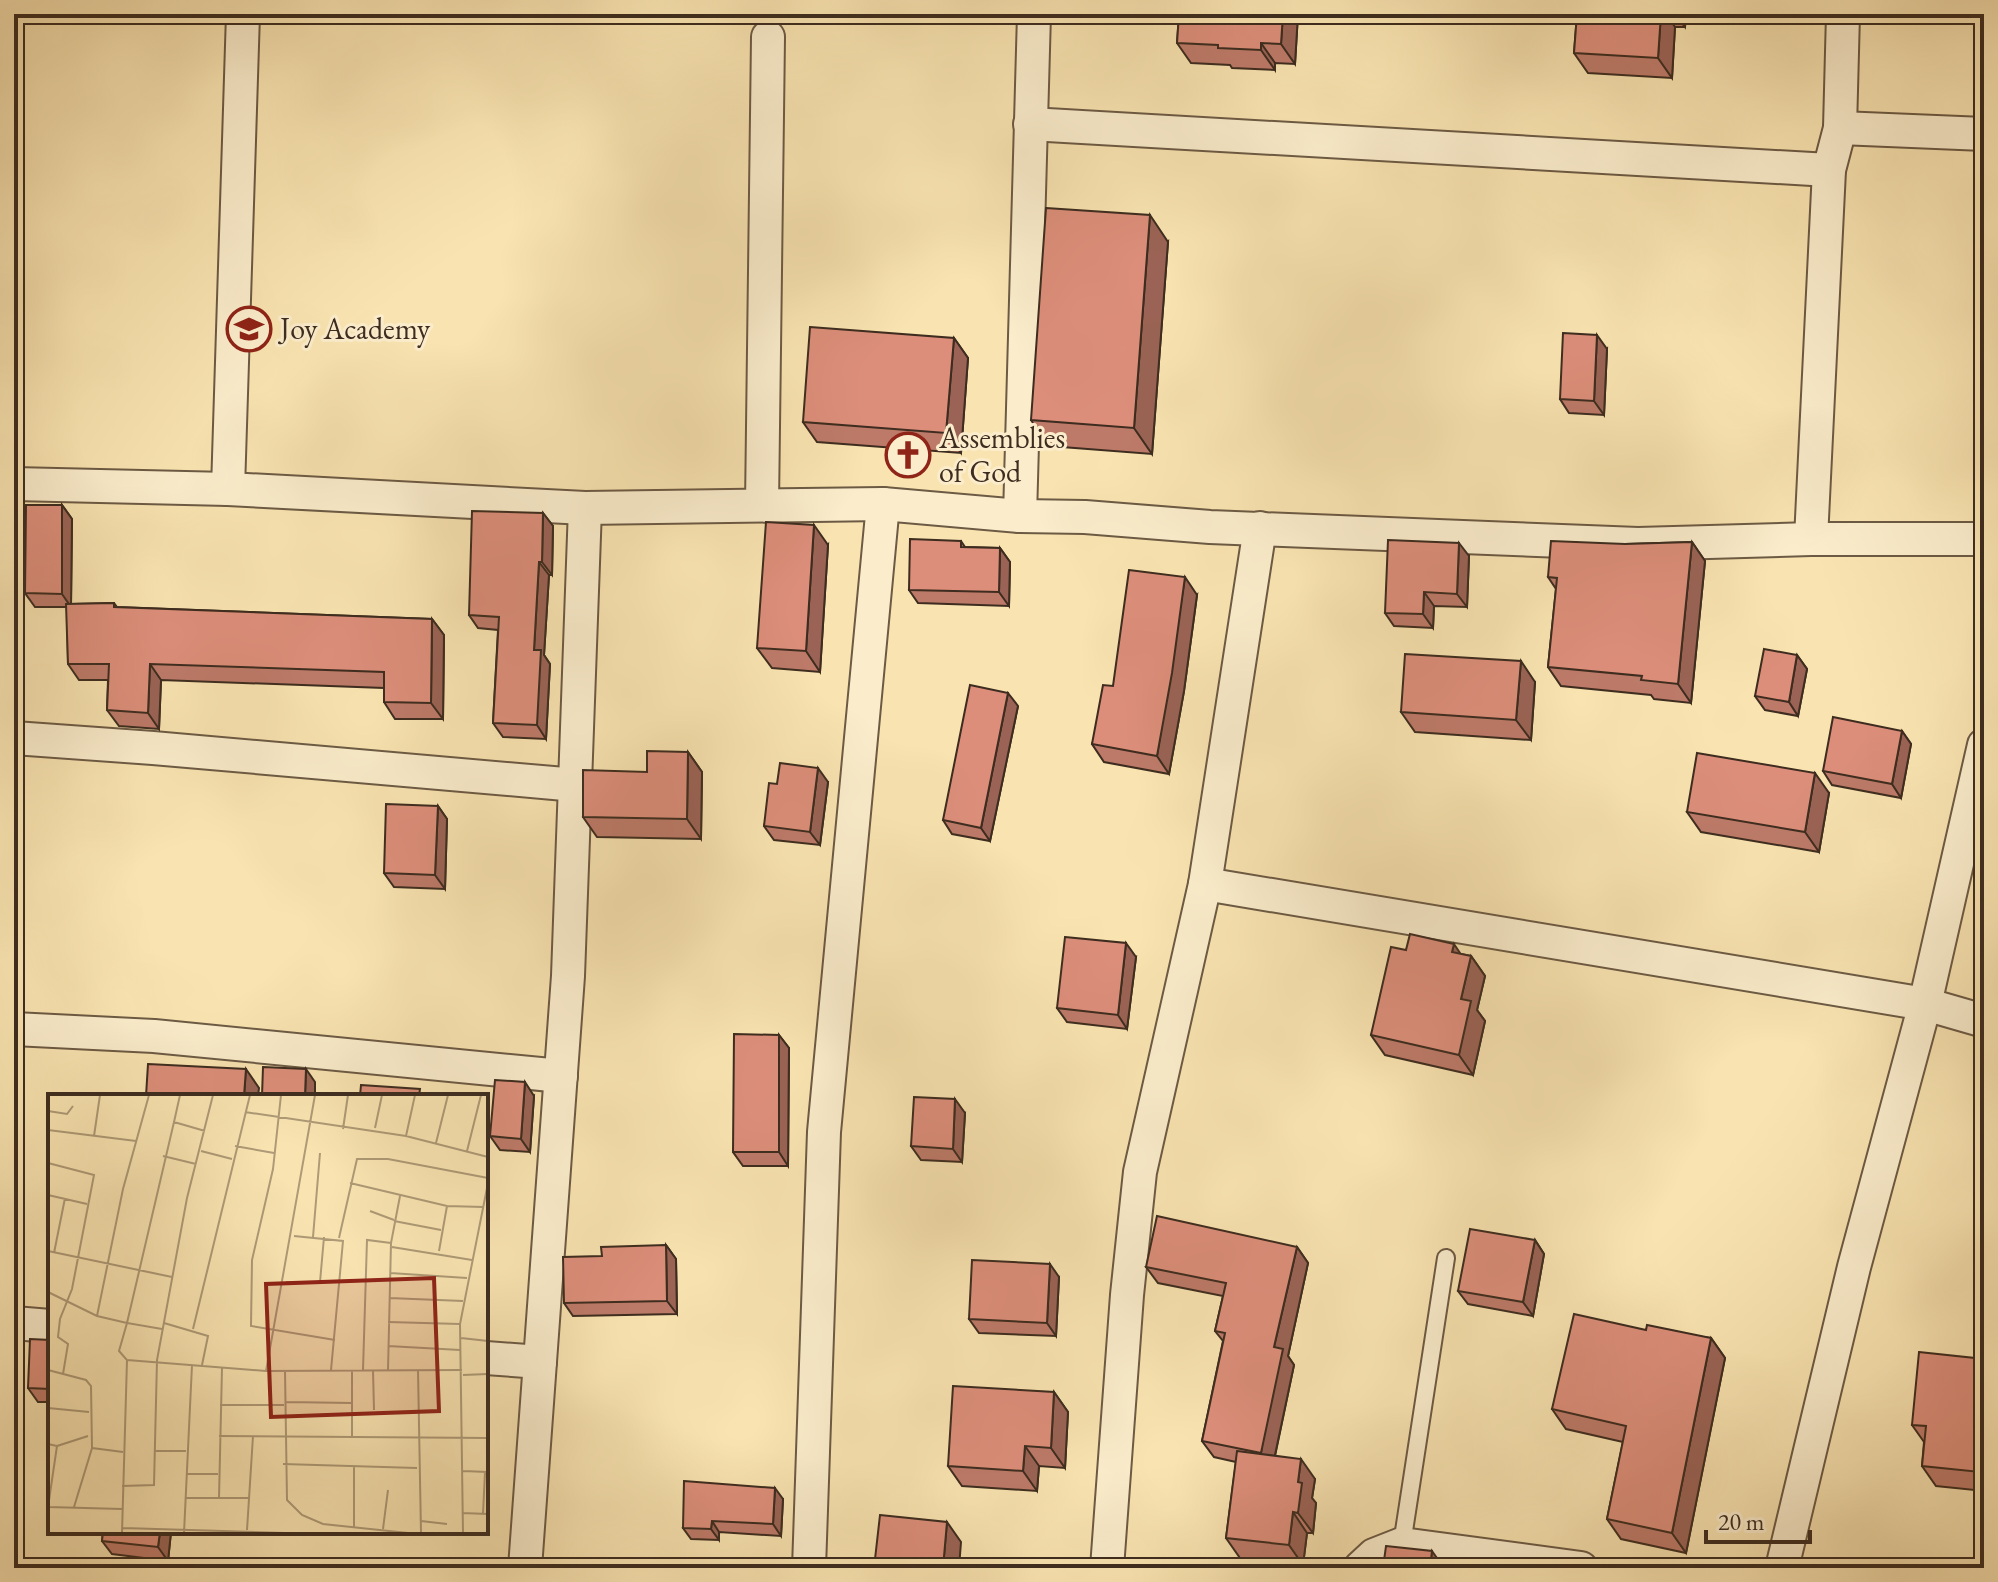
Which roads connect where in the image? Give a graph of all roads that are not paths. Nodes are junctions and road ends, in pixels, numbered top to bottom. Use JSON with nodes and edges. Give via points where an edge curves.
{"nodes":[{"id":1,"x":243,"y":14,"type":"edge"},
{"id":2,"x":1034,"y":14,"type":"edge"},
{"id":3,"x":1843,"y":14,"type":"edge"},
{"id":4,"x":768,"y":37,"type":"dead end"},
{"id":5,"x":1030,"y":124,"type":"junction"},
{"id":6,"x":1840,"y":128,"type":"junction"},
{"id":7,"x":1984,"y":134,"type":"edge"},
{"id":8,"x":1829,"y":170,"type":"junction"},
{"id":9,"x":14,"y":484,"type":"edge"},
{"id":10,"x":228,"y":489,"type":"junction"},
{"id":11,"x":883,"y":504,"type":"junction"},
{"id":12,"x":762,"y":505,"type":"junction"},
{"id":13,"x":585,"y":508,"type":"junction"},
{"id":14,"x":1020,"y":516,"type":"junction"},
{"id":15,"x":1260,"y":528,"type":"junction"},
{"id":16,"x":1811,"y":539,"type":"junction"},
{"id":17,"x":1984,"y":539,"type":"edge"},
{"id":18,"x":14,"y":738,"type":"edge"},
{"id":19,"x":1984,"y":745,"type":"edge"},
{"id":20,"x":576,"y":785,"type":"junction"},
{"id":21,"x":1205,"y":884,"type":"junction"},
{"id":22,"x":1925,"y":1004,"type":"junction"},
{"id":23,"x":1984,"y":1021,"type":"edge"},
{"id":24,"x":14,"y":1029,"type":"edge"},
{"id":25,"x":561,"y":1076,"type":"junction"},
{"id":26,"x":1446,"y":1258,"type":"dead end"},
{"id":27,"x":14,"y":1323,"type":"edge"},
{"id":28,"x":48,"y":1326,"type":"edge"},
{"id":29,"x":488,"y":1358,"type":"edge"},
{"id":30,"x":540,"y":1362,"type":"junction"},
{"id":31,"x":1402,"y":1544,"type":"junction"},
{"id":32,"x":525,"y":1568,"type":"edge"},
{"id":33,"x":809,"y":1568,"type":"edge"},
{"id":34,"x":1107,"y":1568,"type":"edge"},
{"id":35,"x":1360,"y":1568,"type":"edge"},
{"id":36,"x":1581,"y":1568,"type":"edge"},
{"id":37,"x":1782,"y":1568,"type":"edge"}],
"edges":[{"from":1,"to":10,"type":"street"},
{"from":2,"to":5,"type":"street"},
{"from":3,"to":6,"type":"street"},
{"from":4,"to":12,"type":"street"},
{"from":5,"to":8,"type":"street"},
{"from":5,"to":14,"type":"street"},
{"from":6,"to":7,"type":"street"},
{"from":6,"to":8,"type":"street"},
{"from":8,"to":16,"type":"street"},
{"from":9,"to":10,"type":"street"},
{"from":10,"to":13,"type":"street"},
{"from":11,"to":12,"type":"street"},
{"from":11,"to":14,"type":"street"},
{"from":11,"to":33,"type":"street","via":[[824,1132]]},
{"from":12,"to":13,"type":"street"},
{"from":13,"to":20,"type":"street"},
{"from":14,"to":15,"type":"street"},
{"from":15,"to":16,"type":"street","via":[[1638,544]]},
{"from":15,"to":21,"type":"street"},
{"from":16,"to":17,"type":"street"},
{"from":18,"to":20,"type":"street"},
{"from":19,"to":22,"type":"street"},
{"from":20,"to":25,"type":"street"},
{"from":21,"to":22,"type":"street"},
{"from":21,"to":34,"type":"street","via":[[1140,1172]]},
{"from":22,"to":23,"type":"street"},
{"from":22,"to":37,"type":"street","via":[[1854,1267]]},
{"from":24,"to":25,"type":"street","via":[[154,1036]]},
{"from":25,"to":30,"type":"street"},
{"from":26,"to":31,"type":"lane"},
{"from":27,"to":28,"type":"street"},
{"from":29,"to":30,"type":"street"},
{"from":30,"to":32,"type":"street"},
{"from":31,"to":35,"type":"street","via":[[1374,1555]]},
{"from":31,"to":36,"type":"street"}]}
